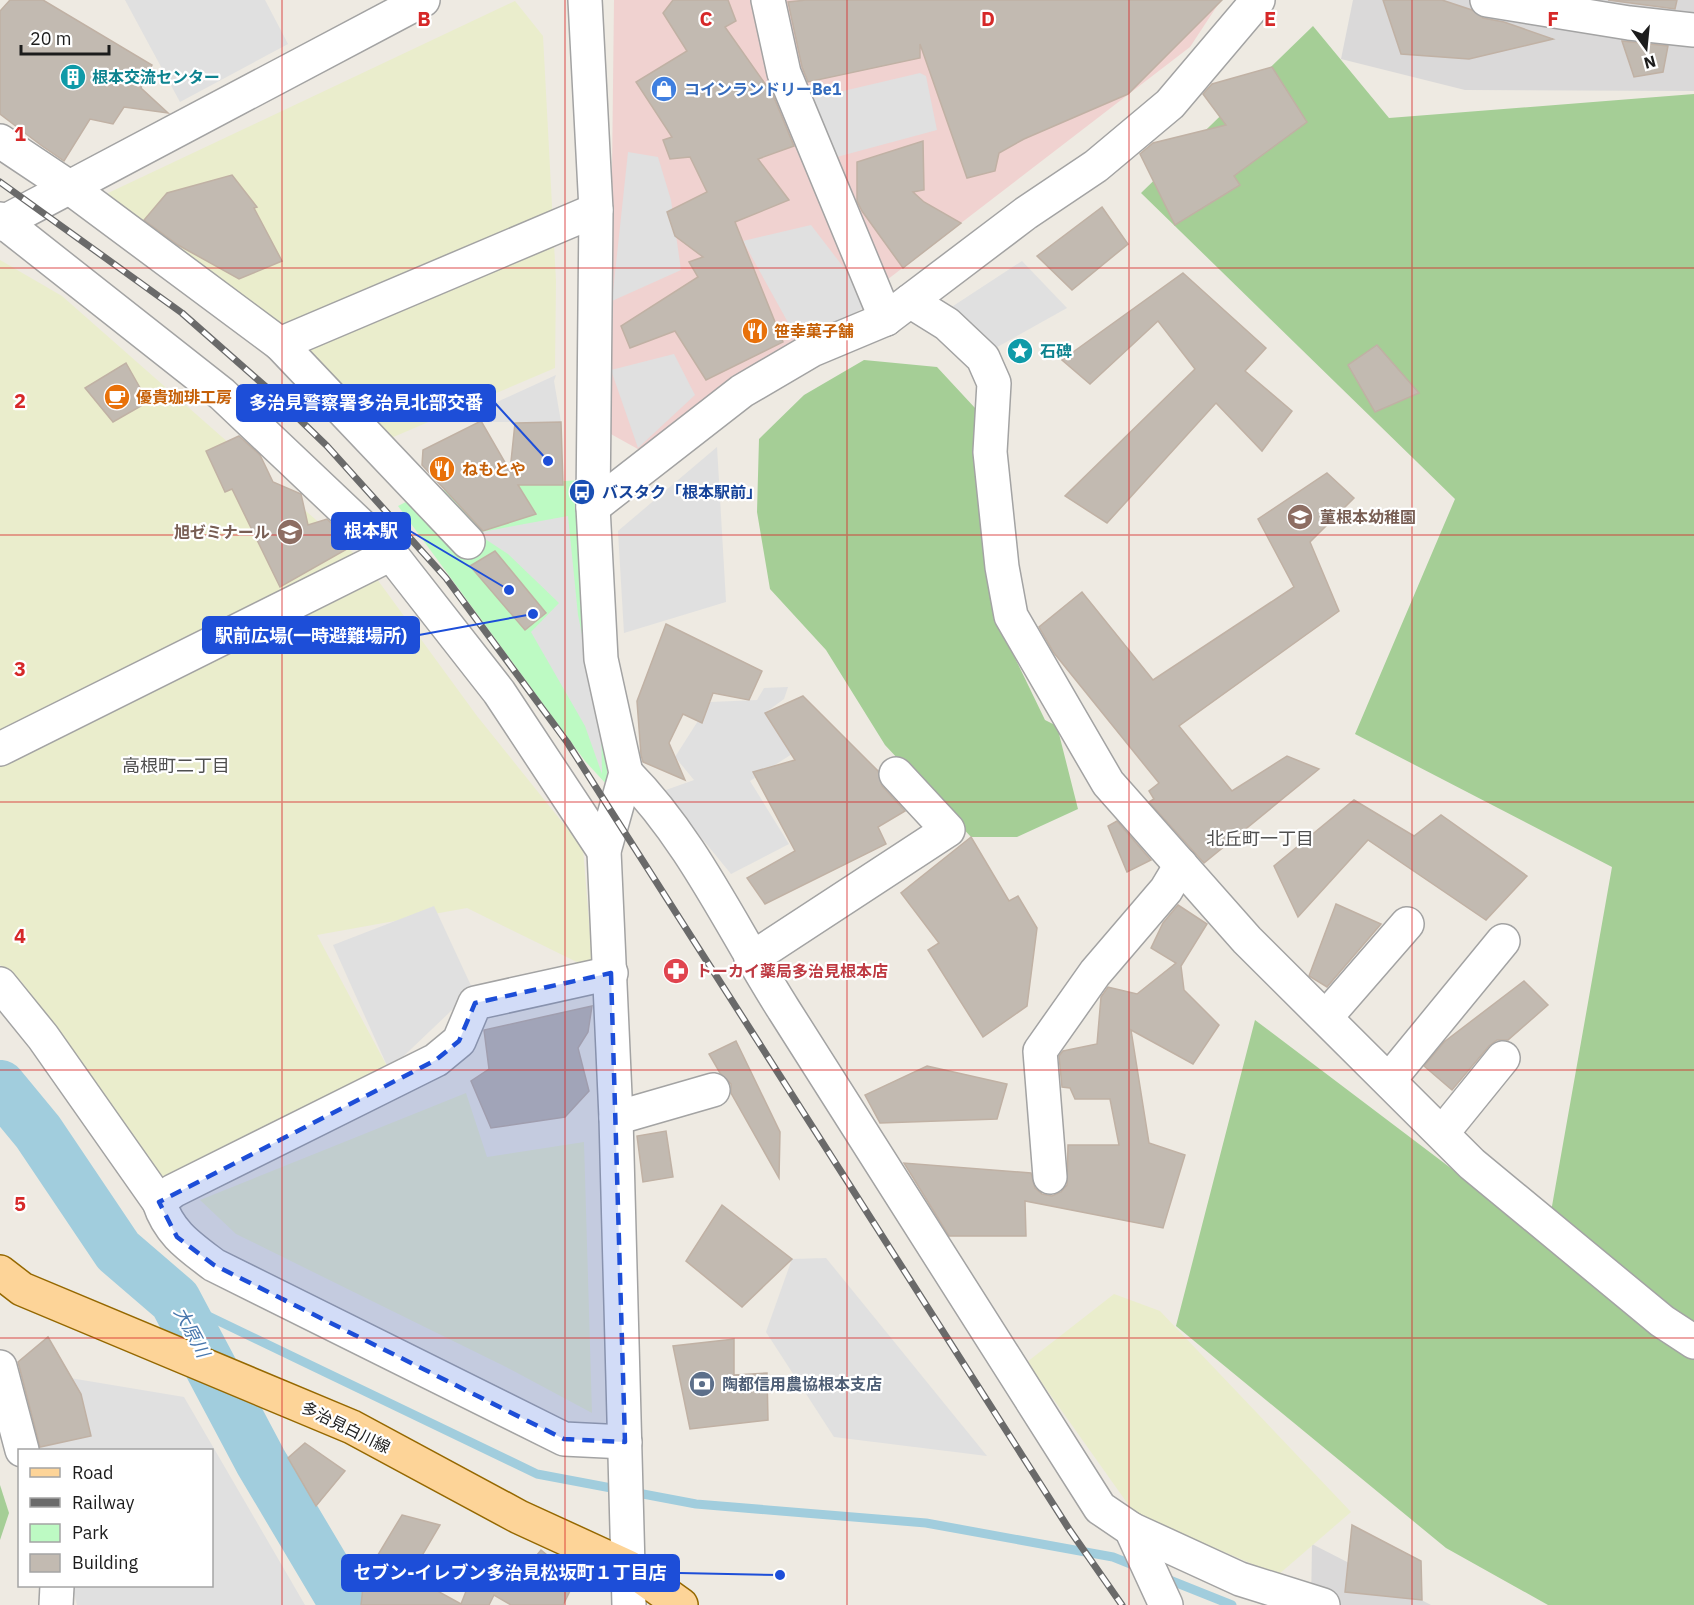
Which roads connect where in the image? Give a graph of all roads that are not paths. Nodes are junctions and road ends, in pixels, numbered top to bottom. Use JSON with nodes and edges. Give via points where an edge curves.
{"nodes":[{"id":1,"x":423,"y":0,"type":"edge"},
{"id":2,"x":585,"y":0,"type":"edge"},
{"id":3,"x":768,"y":0,"type":"edge"},
{"id":4,"x":1258,"y":0,"type":"edge"},
{"id":5,"x":1487,"y":0,"type":"edge"},
{"id":6,"x":1694,"y":30,"type":"edge"},
{"id":7,"x":0,"y":141,"type":"edge"},
{"id":8,"x":69,"y":187,"type":"junction"},
{"id":9,"x":596,"y":210,"type":"junction"},
{"id":10,"x":1,"y":222,"type":"edge"},
{"id":11,"x":898,"y":310,"type":"junction"},
{"id":12,"x":280,"y":344,"type":"junction"},
{"id":13,"x":593,"y":507,"type":"junction"},
{"id":14,"x":468,"y":542,"type":"dead end"},
{"id":15,"x":391,"y":554,"type":"junction"},
{"id":16,"x":0,"y":749,"type":"edge"},
{"id":17,"x":626,"y":773,"type":"junction"},
{"id":18,"x":896,"y":774,"type":"dead end"},
{"id":19,"x":604,"y":851,"type":"junction"},
{"id":20,"x":1181,"y":865,"type":"junction"},
{"id":21,"x":1407,"y":924,"type":"dead end"},
{"id":22,"x":1503,"y":941,"type":"dead end"},
{"id":23,"x":752,"y":959,"type":"junction"},
{"id":24,"x":611,"y":973,"type":"junction"},
{"id":25,"x":0,"y":984,"type":"edge"},
{"id":26,"x":1326,"y":1017,"type":"junction"},
{"id":27,"x":1503,"y":1058,"type":"dead end"},
{"id":28,"x":1389,"y":1080,"type":"junction"},
{"id":29,"x":713,"y":1090,"type":"dead end"},
{"id":30,"x":616,"y":1118,"type":"junction"},
{"id":31,"x":1443,"y":1132,"type":"junction"},
{"id":32,"x":1050,"y":1177,"type":"dead end"},
{"id":33,"x":159,"y":1202,"type":"junction"},
{"id":34,"x":0,"y":1272,"type":"edge"},
{"id":35,"x":1694,"y":1342,"type":"edge"},
{"id":36,"x":0,"y":1367,"type":"edge"},
{"id":37,"x":22,"y":1449,"type":"edge"},
{"id":38,"x":625,"y":1450,"type":"junction"},
{"id":39,"x":1131,"y":1529,"type":"junction"},
{"id":40,"x":628,"y":1567,"type":"junction"},
{"id":41,"x":57,"y":1587,"type":"edge"},
{"id":42,"x":56,"y":1605,"type":"edge"},
{"id":43,"x":629,"y":1605,"type":"edge"},
{"id":44,"x":681,"y":1605,"type":"edge"},
{"id":45,"x":1166,"y":1605,"type":"edge"},
{"id":46,"x":1323,"y":1605,"type":"edge"}],
"edges":[{"from":1,"to":8,"type":"street"},
{"from":2,"to":9,"type":"street"},
{"from":3,"to":11,"type":"street","via":[[784,73]]},
{"from":4,"to":11,"type":"street","via":[[1170,104],[1096,166],[1026,213]]},
{"from":5,"to":6,"type":"street"},
{"from":7,"to":8,"type":"street"},
{"from":8,"to":10,"type":"street"},
{"from":8,"to":12,"type":"street"},
{"from":9,"to":12,"type":"street"},
{"from":9,"to":13,"type":"street"},
{"from":10,"to":15,"type":"street","via":[[222,394]]},
{"from":11,"to":13,"type":"street","via":[[812,350],[742,391]]},
{"from":11,"to":20,"type":"street","via":[[947,324],[983,358],[994,383],[990,452],[1011,616],[1108,783]]},
{"from":12,"to":14,"type":"street"},
{"from":13,"to":17,"type":"street","via":[[601,659]]},
{"from":15,"to":16,"type":"street"},
{"from":15,"to":19,"type":"street","via":[[499,692]]},
{"from":17,"to":19,"type":"street"},
{"from":17,"to":23,"type":"street","via":[[653,800],[687,850]]},
{"from":18,"to":23,"type":"street","via":[[948,830]]},
{"from":19,"to":24,"type":"street"},
{"from":20,"to":26,"type":"street","via":[[1247,940]]},
{"from":20,"to":32,"type":"street","via":[[1166,890],[1095,973],[1040,1051]]},
{"from":21,"to":26,"type":"street"},
{"from":22,"to":28,"type":"street"},
{"from":23,"to":39,"type":"street","via":[[1100,1508]]},
{"from":24,"to":30,"type":"street"},
{"from":24,"to":33,"type":"street","via":[[475,1003],[459,1041],[436,1060],[173,1191]]},
{"from":25,"to":33,"type":"street"},
{"from":26,"to":28,"type":"street"},
{"from":27,"to":31,"type":"street"},
{"from":28,"to":31,"type":"street"},
{"from":29,"to":30,"type":"street"},
{"from":30,"to":38,"type":"street"},
{"from":31,"to":35,"type":"street","via":[[1472,1164],[1662,1321]]},
{"from":33,"to":38,"type":"street","via":[[177,1237],[214,1265],[564,1439]]},
{"from":34,"to":40,"type":"main road","name":"多治見白川線","via":[[32,1294],[352,1426],[519,1516]]},
{"from":36,"to":37,"type":"street"},
{"from":38,"to":40,"type":"street"},
{"from":39,"to":45,"type":"street"},
{"from":39,"to":46,"type":"street","via":[[1240,1579]]},
{"from":40,"to":43,"type":"street"},
{"from":40,"to":44,"type":"main road","name":"多治見白川線"},
{"from":41,"to":42,"type":"street"}]}
